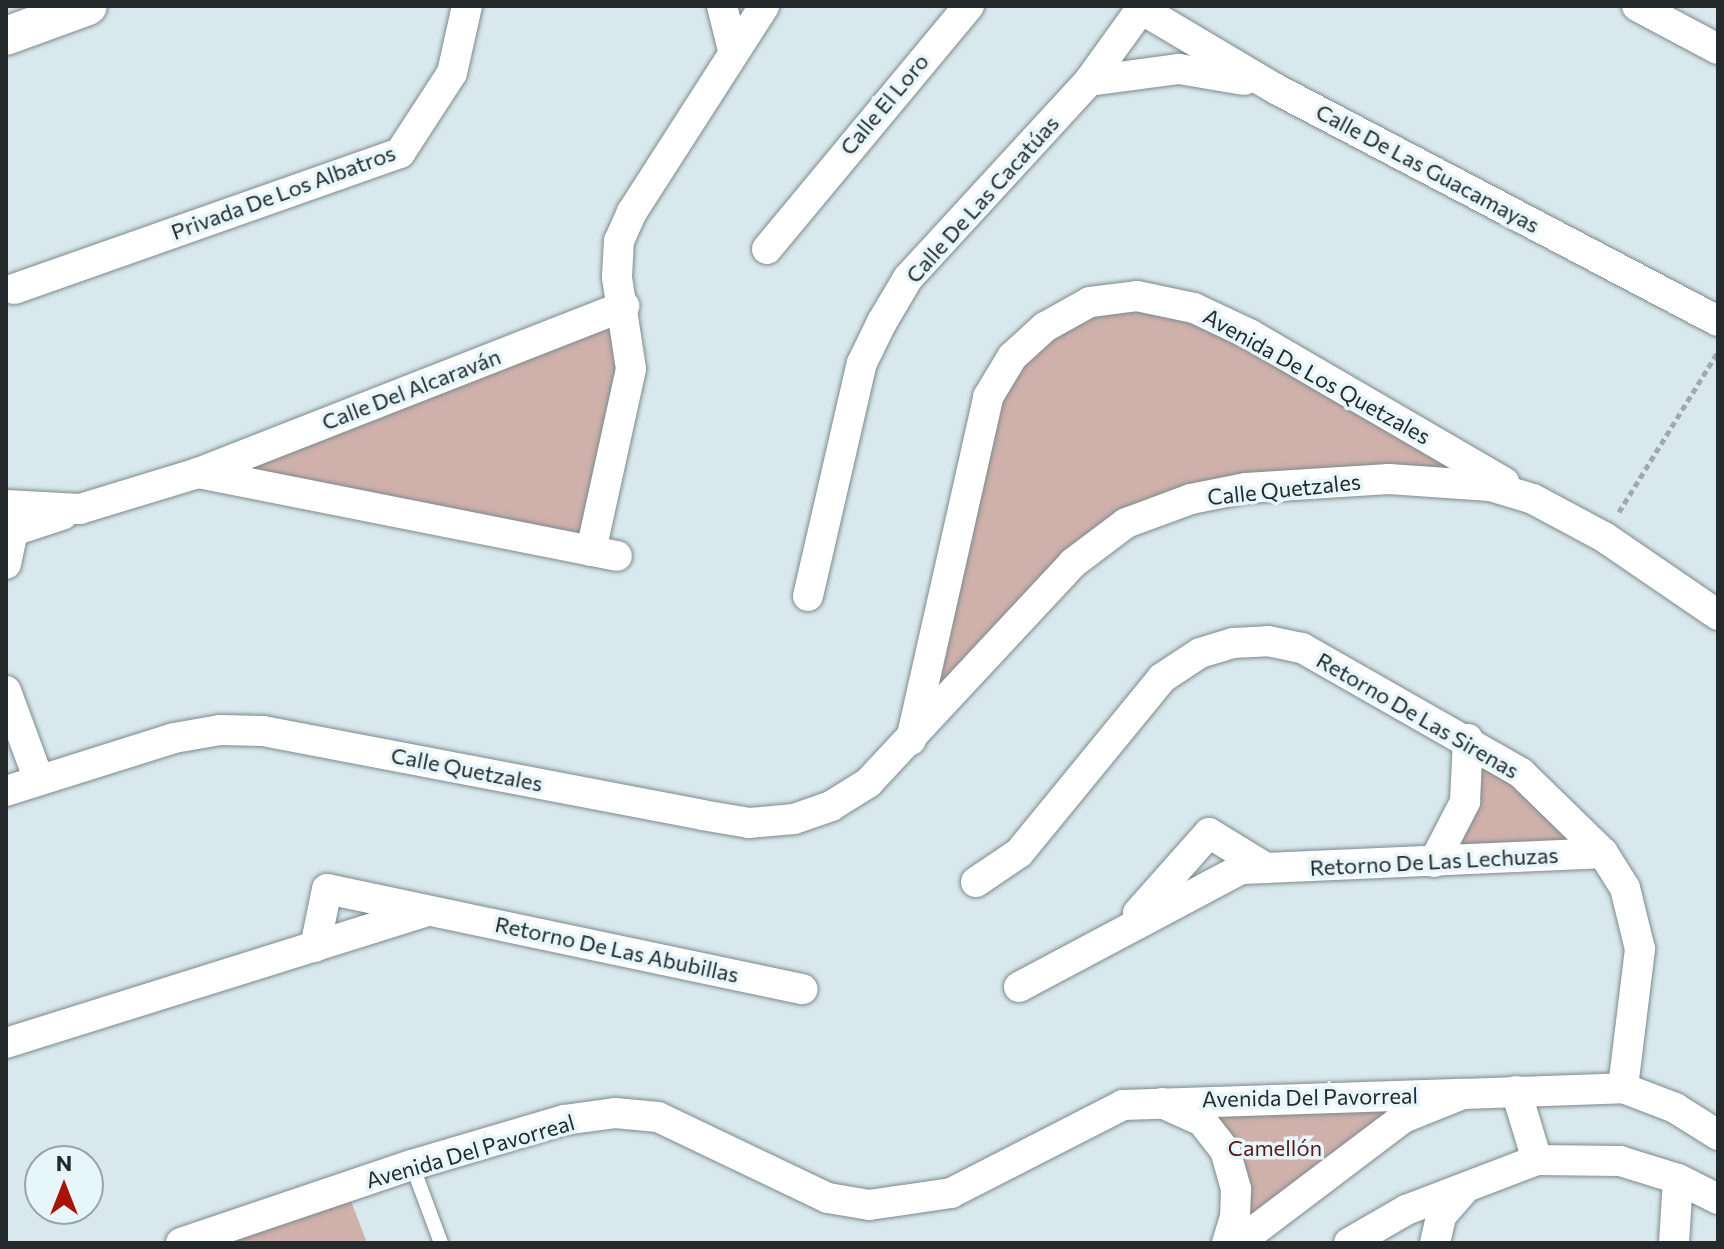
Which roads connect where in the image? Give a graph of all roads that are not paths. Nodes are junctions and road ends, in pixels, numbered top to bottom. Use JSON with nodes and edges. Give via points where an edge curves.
{"nodes":[{"id":1,"x":88,"y":6,"type":"edge"},
{"id":2,"x":467,"y":6,"type":"edge"},
{"id":3,"x":722,"y":6,"type":"edge"},
{"id":4,"x":764,"y":6,"type":"edge"},
{"id":5,"x":969,"y":6,"type":"edge"},
{"id":6,"x":1637,"y":6,"type":"edge"},
{"id":7,"x":1142,"y":7,"type":"edge"},
{"id":8,"x":13,"y":23,"type":"edge"},
{"id":9,"x":1718,"y":49,"type":"edge"},
{"id":10,"x":733,"y":50,"type":"junction"},
{"id":11,"x":1089,"y":81,"type":"junction"},
{"id":12,"x":1276,"y":89,"type":"junction"},
{"id":13,"x":767,"y":249,"type":"dead end"},
{"id":14,"x":14,"y":289,"type":"dead end"},
{"id":15,"x":624,"y":306,"type":"junction"},
{"id":16,"x":1718,"y":321,"type":"edge"},
{"id":17,"x":198,"y":473,"type":"junction"},
{"id":18,"x":1533,"y":499,"type":"junction"},
{"id":19,"x":6,"y":505,"type":"edge"},
{"id":20,"x":80,"y":509,"type":"junction"},
{"id":21,"x":6,"y":564,"type":"edge"},
{"id":22,"x":808,"y":596,"type":"dead end"},
{"id":23,"x":1718,"y":615,"type":"edge"},
{"id":24,"x":6,"y":691,"type":"edge"},
{"id":25,"x":1468,"y":739,"type":"junction"},
{"id":26,"x":910,"y":743,"type":"junction"},
{"id":27,"x":39,"y":780,"type":"junction"},
{"id":28,"x":6,"y":791,"type":"edge"},
{"id":29,"x":1603,"y":853,"type":"junction"},
{"id":30,"x":1434,"y":862,"type":"junction"},
{"id":31,"x":1266,"y":868,"type":"junction"},
{"id":32,"x":976,"y":882,"type":"dead end"},
{"id":33,"x":431,"y":910,"type":"junction"},
{"id":34,"x":1121,"y":932,"type":"junction"},
{"id":35,"x":315,"y":947,"type":"junction"},
{"id":36,"x":1019,"y":987,"type":"dead end"},
{"id":37,"x":803,"y":989,"type":"dead end"},
{"id":38,"x":6,"y":1043,"type":"edge"},
{"id":39,"x":1623,"y":1088,"type":"junction"},
{"id":40,"x":1516,"y":1091,"type":"junction"},
{"id":41,"x":1463,"y":1094,"type":"junction"},
{"id":42,"x":1157,"y":1100,"type":"junction"},
{"id":43,"x":1718,"y":1135,"type":"edge"},
{"id":44,"x":1537,"y":1160,"type":"junction"},
{"id":45,"x":412,"y":1165,"type":"junction"},
{"id":46,"x":1477,"y":1179,"type":"junction"},
{"id":47,"x":1678,"y":1179,"type":"junction"},
{"id":48,"x":1718,"y":1199,"type":"edge"},
{"id":49,"x":1352,"y":1241,"type":"edge"},
{"id":50,"x":181,"y":1243,"type":"edge"},
{"id":51,"x":441,"y":1243,"type":"edge"},
{"id":52,"x":1227,"y":1243,"type":"edge"},
{"id":53,"x":1238,"y":1243,"type":"edge"},
{"id":54,"x":1389,"y":1243,"type":"edge"},
{"id":55,"x":1435,"y":1243,"type":"edge"},
{"id":56,"x":1674,"y":1243,"type":"edge"}],
"edges":[{"from":1,"to":8,"type":"street"},
{"from":2,"to":14,"type":"street","name":"Privada De Los Albatros","via":[[452,73],[400,153]]},
{"from":3,"to":10,"type":"street"},
{"from":4,"to":10,"type":"street","name":"Calle Del Alcaraván"},
{"from":5,"to":13,"type":"street","name":"Calle El Loro","via":[[800,203]]},
{"from":6,"to":9,"type":"street"},
{"from":7,"to":11,"type":"street","name":"Calle De Las Cacatúas"},
{"from":7,"to":12,"type":"street","name":"Calle De Las Guacamayas"},
{"from":10,"to":15,"type":"street","name":"Calle Del Alcaraván","via":[[625,227],[617,277]]},
{"from":11,"to":12,"type":"street","via":[[1179,69]]},
{"from":11,"to":22,"type":"street","name":"Calle De Las Cacatúas","via":[[908,278],[882,322],[862,363]]},
{"from":12,"to":16,"type":"street","name":"Calle De Las Guacamayas"},
{"from":15,"to":17,"type":"street","name":"Calle Del Alcaraván"},
{"from":15,"to":17,"type":"street","name":"Calle Del Alcaraván","via":[[631,369],[604,553]]},
{"from":17,"to":20,"type":"street","name":"Calle Del Alcaraván"},
{"from":18,"to":23,"type":"street","name":"Calle Quetzales","via":[[1604,537]]},
{"from":18,"to":26,"type":"street","name":"Calle Quetzales","via":[[1451,481],[1389,479],[1246,488],[1157,509],[1126,523],[1073,563]]},
{"from":18,"to":26,"type":"street","name":"Avenida De Los Quetzales","via":[[1251,335],[1194,308],[1137,296],[1090,302],[1045,327],[1012,357],[988,397]]},
{"from":19,"to":20,"type":"street","name":"Calle Del Alcaraván"},
{"from":20,"to":21,"type":"street","name":"Calle Del Alcaraván","via":[[13,531]]},
{"from":24,"to":27,"type":"street"},
{"from":25,"to":29,"type":"street","name":"Retorno De Las Sirenas","via":[[1556,802]]},
{"from":25,"to":30,"type":"street","via":[[1465,802]]},
{"from":25,"to":32,"type":"street","name":"Retorno De Las Sirenas","via":[[1302,648],[1268,641],[1200,653],[1162,678],[1019,853]]},
{"from":26,"to":27,"type":"street","name":"Calle Quetzales","via":[[868,783],[831,806],[794,819],[749,823],[263,731],[220,730],[174,738]]},
{"from":27,"to":28,"type":"street","name":"Calle Quetzales"},
{"from":29,"to":30,"type":"street","name":"Retorno De Las Lechuzas"},
{"from":29,"to":39,"type":"street","name":"Retorno De Las Sirenas","via":[[1625,888],[1640,949]]},
{"from":30,"to":31,"type":"street","name":"Retorno De Las Lechuzas"},
{"from":31,"to":34,"type":"street","name":"Retorno De Las Lechuzas","via":[[1215,879]]},
{"from":31,"to":34,"type":"street","name":"Retorno De Las Lechuzas","via":[[1209,833]]},
{"from":33,"to":35,"type":"street","name":"Retorno De Las Abubillas"},
{"from":33,"to":35,"type":"street","name":"Retorno De Las Abubillas","via":[[327,889]]},
{"from":33,"to":37,"type":"street","name":"Retorno De Las Abubillas"},
{"from":34,"to":36,"type":"street","name":"Retorno De Las Lechuzas"},
{"from":35,"to":38,"type":"street","name":"Retorno De Las Abubillas"},
{"from":39,"to":40,"type":"street","name":"Avenida Del Pavorreal"},
{"from":39,"to":43,"type":"street","via":[[1675,1108]]},
{"from":40,"to":41,"type":"street","name":"Avenida Del Pavorreal"},
{"from":40,"to":44,"type":"street"},
{"from":41,"to":42,"type":"street","name":"Avenida Del Pavorreal"},
{"from":41,"to":53,"type":"street","via":[[1403,1118]]},
{"from":42,"to":45,"type":"street","name":"Avenida Del Pavorreal","via":[[1123,1105],[951,1193],[910,1203],[869,1205],[828,1198],[703,1134],[658,1117],[615,1113],[564,1120]]},
{"from":42,"to":52,"type":"street","name":"Avenida Del Pavorreal","via":[[1202,1121],[1225,1150],[1236,1189]]},
{"from":44,"to":46,"type":"street"},
{"from":44,"to":47,"type":"street","via":[[1620,1161]]},
{"from":45,"to":50,"type":"street","name":"Avenida Del Pavorreal"},
{"from":45,"to":51,"type":"lane"},
{"from":46,"to":49,"type":"street"},
{"from":46,"to":55,"type":"street","via":[[1441,1216]]},
{"from":47,"to":48,"type":"street"},
{"from":47,"to":56,"type":"street"},
{"from":49,"to":54,"type":"street"}]}
